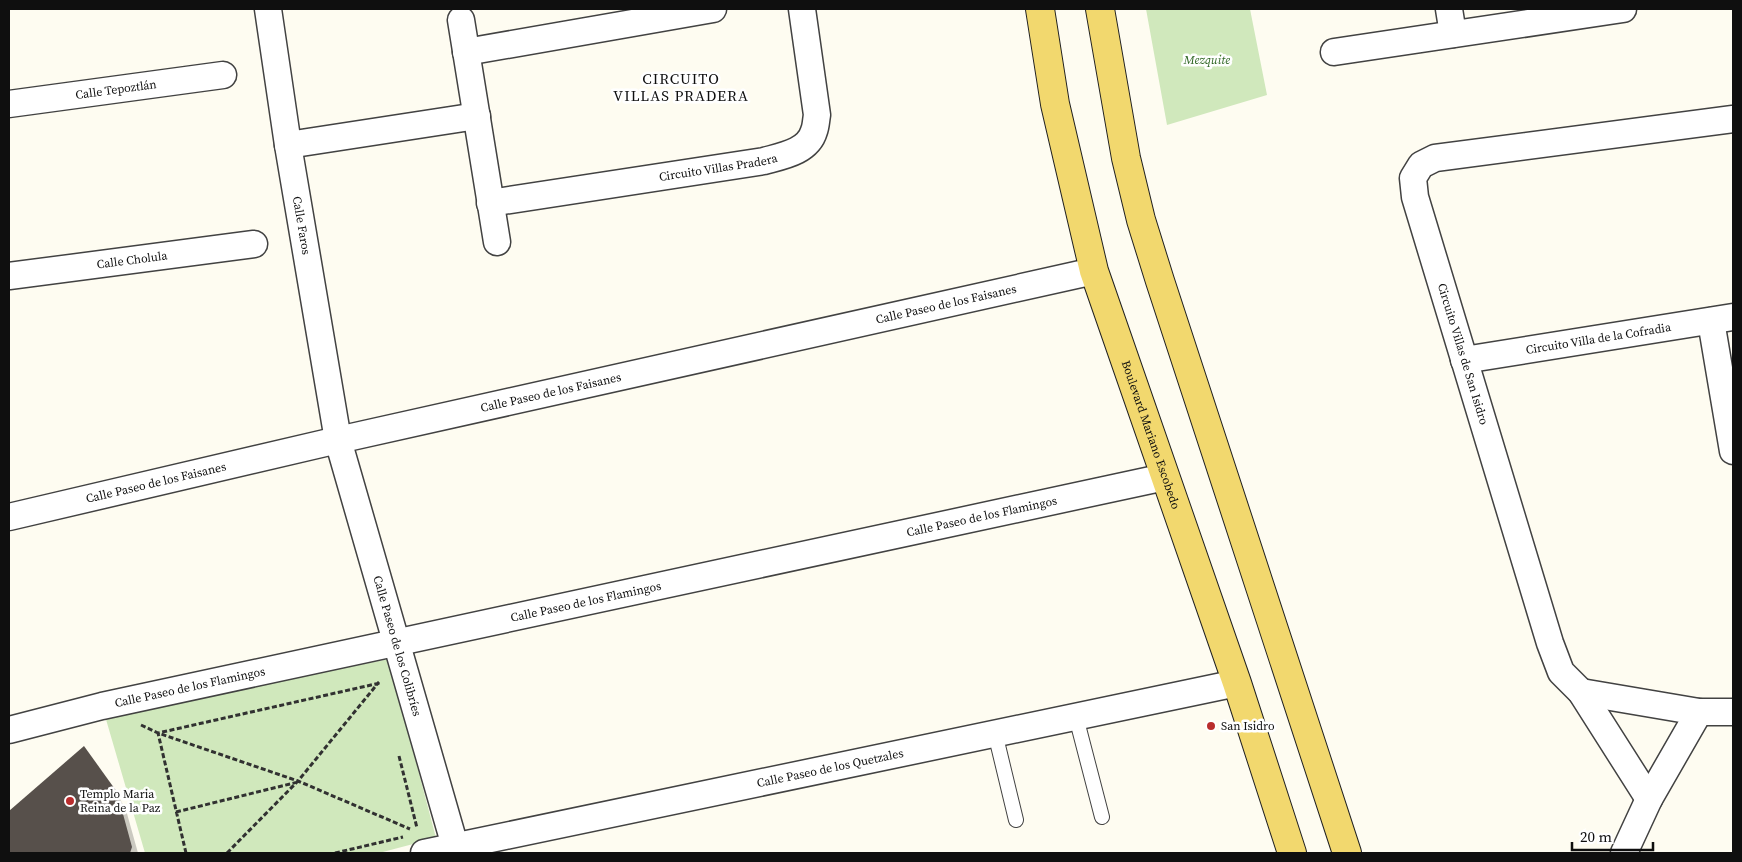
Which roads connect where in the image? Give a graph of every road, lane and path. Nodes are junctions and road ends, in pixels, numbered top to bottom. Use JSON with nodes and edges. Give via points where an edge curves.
{"nodes":[{"id":1,"x":268,"y":9,"type":"edge"},
{"id":2,"x":713,"y":9,"type":"edge"},
{"id":3,"x":802,"y":9,"type":"edge"},
{"id":4,"x":1040,"y":9,"type":"edge"},
{"id":5,"x":1100,"y":9,"type":"edge"},
{"id":6,"x":1449,"y":9,"type":"edge"},
{"id":7,"x":1623,"y":9,"type":"edge"},
{"id":8,"x":461,"y":20,"type":"dead end"},
{"id":9,"x":1453,"y":34,"type":"junction"},
{"id":10,"x":466,"y":52,"type":"junction"},
{"id":11,"x":1334,"y":52,"type":"dead end"},
{"id":12,"x":223,"y":75,"type":"dead end"},
{"id":13,"x":9,"y":104,"type":"edge"},
{"id":14,"x":477,"y":116,"type":"junction"},
{"id":15,"x":1733,"y":119,"type":"edge"},
{"id":16,"x":288,"y":144,"type":"junction"},
{"id":17,"x":490,"y":202,"type":"junction"},
{"id":18,"x":497,"y":242,"type":"dead end"},
{"id":19,"x":254,"y":244,"type":"dead end"},
{"id":20,"x":1094,"y":272,"type":"junction"},
{"id":21,"x":9,"y":276,"type":"edge"},
{"id":22,"x":1722,"y":319,"type":"edge"},
{"id":23,"x":1464,"y":360,"type":"junction"},
{"id":24,"x":338,"y":440,"type":"junction"},
{"id":25,"x":1733,"y":450,"type":"edge"},
{"id":26,"x":1166,"y":477,"type":"junction"},
{"id":27,"x":9,"y":517,"type":"edge"},
{"id":28,"x":396,"y":644,"type":"junction"},
{"id":29,"x":379,"y":682,"type":"junction"},
{"id":30,"x":1237,"y":683,"type":"junction"},
{"id":31,"x":382,"y":691,"type":"dead end"},
{"id":32,"x":1581,"y":692,"type":"junction"},
{"id":33,"x":102,"y":706,"type":"junction"},
{"id":34,"x":1699,"y":712,"type":"junction"},
{"id":35,"x":1733,"y":712,"type":"edge"},
{"id":36,"x":1076,"y":717,"type":"junction"},
{"id":37,"x":9,"y":730,"type":"edge"},
{"id":38,"x":158,"y":733,"type":"junction"},
{"id":39,"x":995,"y":733,"type":"junction"},
{"id":40,"x":396,"y":748,"type":"dead end"},
{"id":41,"x":298,"y":781,"type":"junction"},
{"id":42,"x":1649,"y":798,"type":"junction"},
{"id":43,"x":176,"y":812,"type":"junction"},
{"id":44,"x":1102,"y":817,"type":"dead end"},
{"id":45,"x":1016,"y":820,"type":"dead end"},
{"id":46,"x":417,"y":844,"type":"edge"},
{"id":47,"x":456,"y":849,"type":"edge"},
{"id":48,"x":186,"y":853,"type":"edge"},
{"id":49,"x":227,"y":853,"type":"edge"},
{"id":50,"x":335,"y":853,"type":"edge"},
{"id":51,"x":1292,"y":853,"type":"edge"},
{"id":52,"x":1347,"y":853,"type":"edge"},
{"id":53,"x":1624,"y":853,"type":"edge"}],
"edges":[{"from":1,"to":16,"type":"street","name":"Calle Faros"},
{"from":2,"to":10,"type":"street"},
{"from":3,"to":17,"type":"street","name":"Circuito Villas Pradera","via":[[816,115],[814,133],[804,146],[764,162]]},
{"from":4,"to":20,"type":"main road","name":"Boulevard Mariano Escobedo","via":[[1055,104]]},
{"from":5,"to":52,"type":"main road","via":[[1126,158],[1141,220]]},
{"from":6,"to":9,"type":"street"},
{"from":7,"to":9,"type":"street"},
{"from":8,"to":10,"type":"street"},
{"from":9,"to":11,"type":"street"},
{"from":10,"to":14,"type":"street"},
{"from":12,"to":13,"type":"street","name":"Calle Tepoztlán"},
{"from":14,"to":16,"type":"street"},
{"from":14,"to":17,"type":"street"},
{"from":15,"to":23,"type":"street","name":"Circuito Villas de San Isidro","via":[[1435,158],[1421,165],[1413,178],[1415,196]]},
{"from":16,"to":24,"type":"street","name":"Calle Faros"},
{"from":17,"to":18,"type":"street"},
{"from":19,"to":21,"type":"street","name":"Calle Cholula"},
{"from":20,"to":24,"type":"street","name":"Calle Paseo de los Faisanes"},
{"from":20,"to":26,"type":"main road","name":"Boulevard Mariano Escobedo"},
{"from":22,"to":23,"type":"street","name":"Circuito Villa de la Cofradia"},
{"from":22,"to":25,"type":"street"},
{"from":23,"to":32,"type":"street","name":"Circuito Villas de San Isidro","via":[[1550,643],[1561,672]]},
{"from":24,"to":27,"type":"street","name":"Calle Paseo de los Faisanes"},
{"from":24,"to":28,"type":"street","name":"Calle Paseo de los Colibríes"},
{"from":26,"to":28,"type":"street","name":"Calle Paseo de los Flamingos"},
{"from":26,"to":30,"type":"main road","name":"Boulevard Mariano Escobedo"},
{"from":28,"to":29,"type":"path"},
{"from":28,"to":33,"type":"street","name":"Calle Paseo de los Flamingos"},
{"from":28,"to":47,"type":"street","name":"Calle Paseo de los Colibríes"},
{"from":29,"to":31,"type":"path"},
{"from":29,"to":38,"type":"path"},
{"from":29,"to":41,"type":"path"},
{"from":30,"to":36,"type":"street","name":"Calle Paseo de los Quetzales"},
{"from":30,"to":51,"type":"main road","name":"Boulevard Mariano Escobedo"},
{"from":32,"to":34,"type":"street"},
{"from":32,"to":42,"type":"street","name":"Circuito Villas de San Isidro"},
{"from":33,"to":37,"type":"street","name":"Calle Paseo de los Flamingos"},
{"from":33,"to":38,"type":"path"},
{"from":34,"to":35,"type":"street"},
{"from":34,"to":42,"type":"street"},
{"from":36,"to":39,"type":"street","name":"Calle Paseo de los Quetzales"},
{"from":36,"to":44,"type":"lane"},
{"from":38,"to":41,"type":"path"},
{"from":38,"to":43,"type":"path"},
{"from":39,"to":45,"type":"lane"},
{"from":39,"to":47,"type":"street","name":"Calle Paseo de los Quetzales"},
{"from":40,"to":41,"type":"path","via":[[419,833]]},
{"from":41,"to":43,"type":"path"},
{"from":41,"to":49,"type":"path"},
{"from":42,"to":53,"type":"street"},
{"from":43,"to":48,"type":"path"},
{"from":46,"to":47,"type":"street","name":"Calle Paseo de los Quetzales"},
{"from":46,"to":50,"type":"path"}]}
